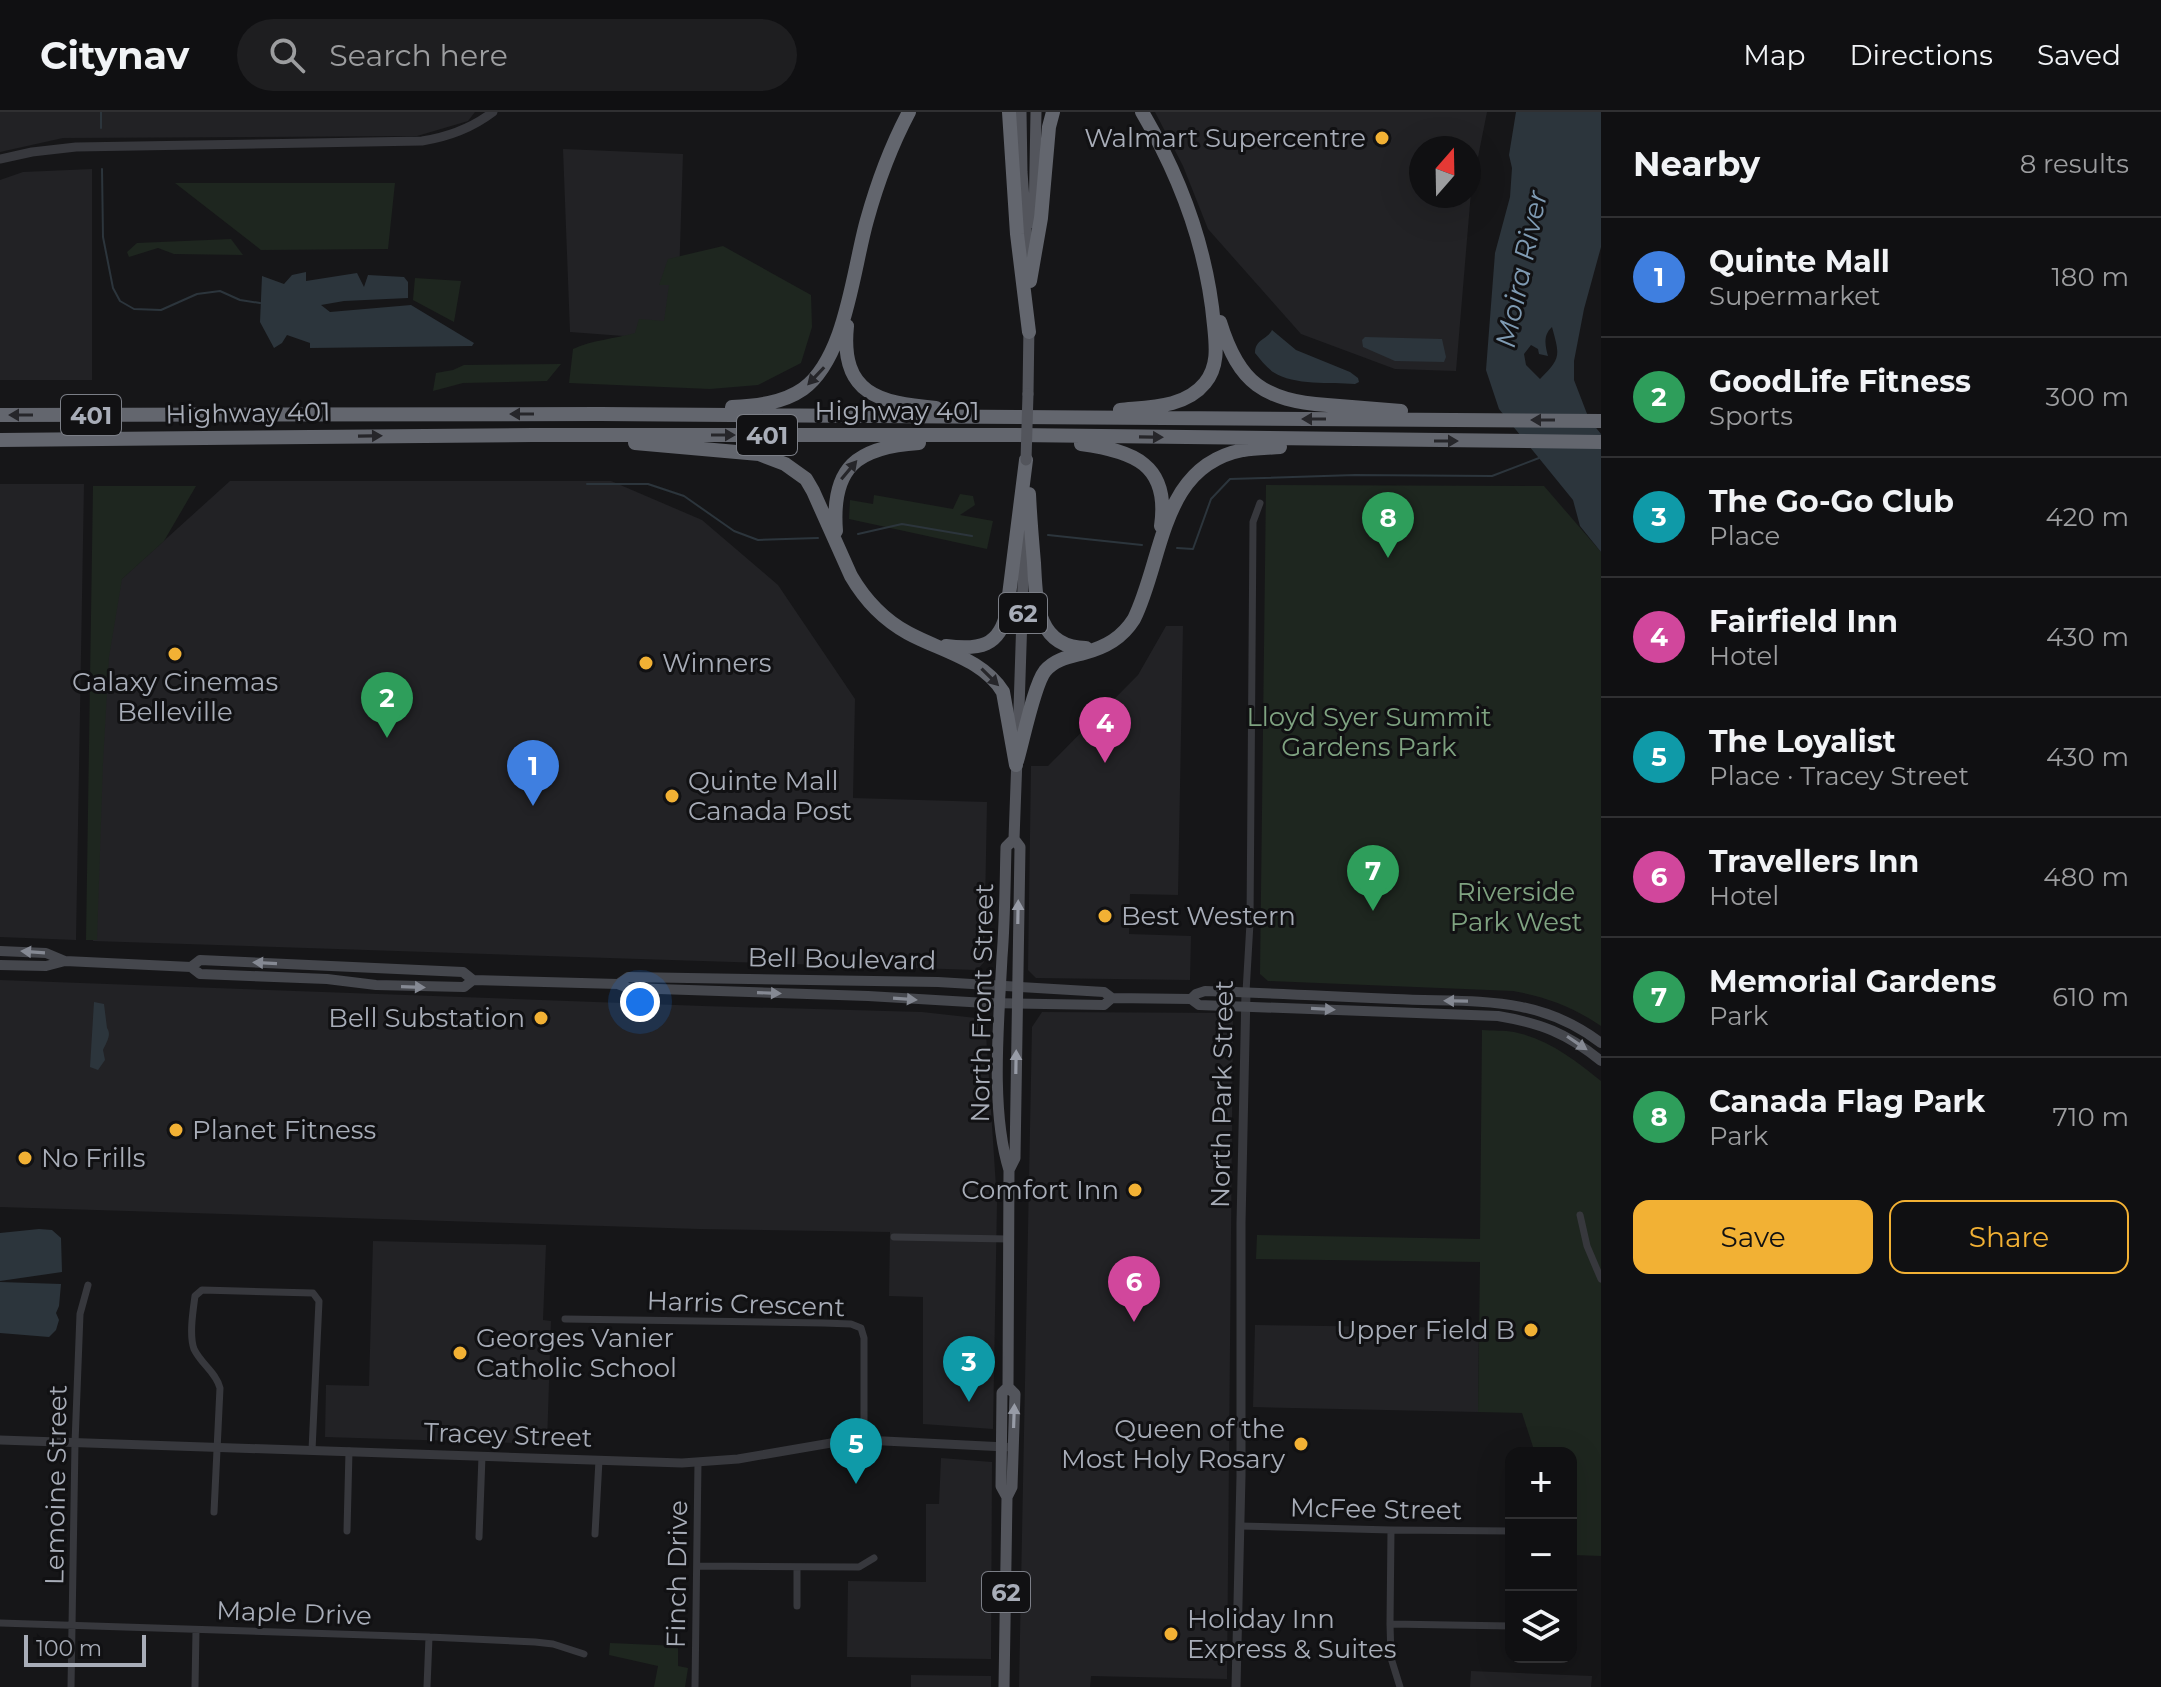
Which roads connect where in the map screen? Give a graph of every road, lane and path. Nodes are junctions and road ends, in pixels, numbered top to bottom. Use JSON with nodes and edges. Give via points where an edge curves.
{"nodes":[{"id":1,"x":493,"y":112,"type":"edge"},
{"id":2,"x":909,"y":112,"type":"edge"},
{"id":3,"x":1009,"y":112,"type":"edge"},
{"id":4,"x":1021,"y":112,"type":"edge"},
{"id":5,"x":1036,"y":112,"type":"edge"},
{"id":6,"x":1053,"y":112,"type":"edge"},
{"id":7,"x":1142,"y":112,"type":"edge"},
{"id":8,"x":0,"y":159,"type":"edge"},
{"id":9,"x":854,"y":279,"type":"junction"},
{"id":10,"x":1030,"y":281,"type":"junction"},
{"id":11,"x":1211,"y":295,"type":"junction"},
{"id":12,"x":1029,"y":332,"type":"junction"},
{"id":13,"x":600,"y":414,"type":"junction"},
{"id":14,"x":0,"y":415,"type":"edge"},
{"id":15,"x":1042,"y":418,"type":"junction"},
{"id":16,"x":1058,"y":418,"type":"junction"},
{"id":17,"x":1480,"y":420,"type":"junction"},
{"id":18,"x":1601,"y":421,"type":"edge"},
{"id":19,"x":533,"y":435,"type":"junction"},
{"id":20,"x":1001,"y":435,"type":"junction"},
{"id":21,"x":1017,"y":435,"type":"junction"},
{"id":22,"x":0,"y":440,"type":"edge"},
{"id":23,"x":1400,"y":440,"type":"junction"},
{"id":24,"x":1601,"y":442,"type":"edge"},
{"id":25,"x":1026,"y":460,"type":"junction"},
{"id":26,"x":1260,"y":503,"type":"dead end"},
{"id":27,"x":838,"y":544,"type":"junction"},
{"id":28,"x":1156,"y":553,"type":"junction"},
{"id":29,"x":923,"y":640,"type":"junction"},
{"id":30,"x":1107,"y":645,"type":"junction"},
{"id":31,"x":1016,"y":765,"type":"junction"},
{"id":32,"x":1014,"y":839,"type":"junction"},
{"id":33,"x":0,"y":951,"type":"edge"},
{"id":34,"x":65,"y":961,"type":"junction"},
{"id":35,"x":0,"y":965,"type":"edge"},
{"id":36,"x":191,"y":967,"type":"junction"},
{"id":37,"x":473,"y":980,"type":"junction"},
{"id":38,"x":618,"y":984,"type":"junction"},
{"id":39,"x":1001,"y":985,"type":"junction"},
{"id":40,"x":1017,"y":987,"type":"junction"},
{"id":41,"x":1246,"y":992,"type":"junction"},
{"id":42,"x":1112,"y":998,"type":"junction"},
{"id":43,"x":1191,"y":999,"type":"junction"},
{"id":44,"x":1000,"y":1003,"type":"junction"},
{"id":45,"x":1017,"y":1003,"type":"junction"},
{"id":46,"x":1245,"y":1005,"type":"junction"},
{"id":47,"x":1601,"y":1043,"type":"edge"},
{"id":48,"x":1601,"y":1061,"type":"edge"},
{"id":49,"x":1009,"y":1170,"type":"junction"},
{"id":50,"x":1580,"y":1215,"type":"dead end"},
{"id":51,"x":894,"y":1237,"type":"dead end"},
{"id":52,"x":1009,"y":1239,"type":"junction"},
{"id":53,"x":1601,"y":1279,"type":"edge"},
{"id":54,"x":88,"y":1285,"type":"dead end"},
{"id":55,"x":565,"y":1319,"type":"dead end"},
{"id":56,"x":0,"y":1440,"type":"edge"},
{"id":57,"x":864,"y":1440,"type":"junction"},
{"id":58,"x":75,"y":1443,"type":"junction"},
{"id":59,"x":218,"y":1446,"type":"junction"},
{"id":60,"x":1007,"y":1447,"type":"junction"},
{"id":61,"x":312,"y":1450,"type":"junction"},
{"id":62,"x":349,"y":1451,"type":"junction"},
{"id":63,"x":482,"y":1456,"type":"junction"},
{"id":64,"x":599,"y":1460,"type":"junction"},
{"id":65,"x":698,"y":1462,"type":"junction"},
{"id":66,"x":214,"y":1512,"type":"dead end"},
{"id":67,"x":1240,"y":1526,"type":"junction"},
{"id":68,"x":1391,"y":1530,"type":"junction"},
{"id":69,"x":347,"y":1531,"type":"dead end"},
{"id":70,"x":1505,"y":1531,"type":"edge"},
{"id":71,"x":595,"y":1534,"type":"dead end"},
{"id":72,"x":479,"y":1537,"type":"dead end"},
{"id":73,"x":874,"y":1558,"type":"dead end"},
{"id":74,"x":698,"y":1566,"type":"junction"},
{"id":75,"x":797,"y":1567,"type":"junction"},
{"id":76,"x":797,"y":1606,"type":"dead end"},
{"id":77,"x":0,"y":1623,"type":"edge"},
{"id":78,"x":1390,"y":1624,"type":"junction"},
{"id":79,"x":73,"y":1625,"type":"junction"},
{"id":80,"x":1505,"y":1626,"type":"edge"},
{"id":81,"x":196,"y":1630,"type":"junction"},
{"id":82,"x":429,"y":1637,"type":"junction"},
{"id":83,"x":584,"y":1654,"type":"dead end"},
{"id":84,"x":71,"y":1687,"type":"edge"},
{"id":85,"x":195,"y":1687,"type":"edge"},
{"id":86,"x":427,"y":1687,"type":"edge"},
{"id":87,"x":695,"y":1687,"type":"edge"},
{"id":88,"x":1004,"y":1687,"type":"edge"},
{"id":89,"x":1236,"y":1687,"type":"edge"},
{"id":90,"x":1400,"y":1687,"type":"edge"}],
"edges":[{"from":1,"to":8,"type":"street","via":[[445,137],[422,141],[76,147]]},
{"from":2,"to":9,"type":"highway","via":[[872,204]]},
{"from":3,"to":12,"type":"highway"},
{"from":4,"to":10,"type":"main road","number":"62"},
{"from":5,"to":10,"type":"main road","number":"62"},
{"from":6,"to":10,"type":"highway"},
{"from":7,"to":11,"type":"highway","via":[[1188,206]]},
{"from":9,"to":13,"type":"highway","one_way":true,"via":[[831,355],[796,393],[757,405]]},
{"from":9,"to":15,"type":"highway","via":[[846,353],[853,374],[869,392],[907,406]]},
{"from":10,"to":12,"type":"main road","number":"62"},
{"from":11,"to":16,"type":"highway","via":[[1214,363],[1195,392],[1166,404]]},
{"from":11,"to":17,"type":"highway","via":[[1238,365],[1268,392],[1301,403]]},
{"from":12,"to":25,"type":"main road","number":"62","bridge":true},
{"from":13,"to":14,"type":"highway","name":"Highway 401","number":"401","one_way":true},
{"from":13,"to":15,"type":"highway","name":"Highway 401","number":"401"},
{"from":15,"to":16,"type":"highway","name":"Highway 401","number":"401"},
{"from":17,"to":16,"type":"highway","name":"Highway 401","number":"401","one_way":true},
{"from":18,"to":17,"type":"highway","name":"Highway 401","number":"401","one_way":true},
{"from":19,"to":20,"type":"highway","name":"Highway 401","number":"401","one_way":true},
{"from":22,"to":19,"type":"highway","name":"Highway 401","number":"401","one_way":true},
{"from":19,"to":27,"type":"highway","via":[[773,458],[806,479]]},
{"from":20,"to":21,"type":"highway","name":"Highway 401","number":"401"},
{"from":27,"to":20,"type":"highway","one_way":true,"via":[[836,493],[846,470],[861,457],[910,443]]},
{"from":21,"to":23,"type":"highway","name":"Highway 401","number":"401","one_way":true},
{"from":21,"to":28,"type":"highway","via":[[1099,446],[1146,465],[1161,493]]},
{"from":23,"to":24,"type":"highway","name":"Highway 401","number":"401","one_way":true},
{"from":23,"to":28,"type":"highway","via":[[1243,450],[1218,459],[1181,490]]},
{"from":25,"to":29,"type":"highway","via":[[1002,630],[990,642],[970,648]]},
{"from":25,"to":30,"type":"highway","via":[[1038,611],[1053,636],[1067,645]]},
{"from":25,"to":31,"type":"main road","name":"North Front Street","number":"62"},
{"from":26,"to":41,"type":"street","name":"North Park Street","via":[[1253,522]]},
{"from":27,"to":29,"type":"highway","via":[[868,600]]},
{"from":28,"to":30,"type":"highway","via":[[1134,619]]},
{"from":29,"to":31,"type":"highway","one_way":true,"via":[[978,666],[997,682]]},
{"from":30,"to":31,"type":"highway","via":[[1055,662],[1042,674]]},
{"from":31,"to":32,"type":"main road","name":"North Front Street","number":"62"},
{"from":32,"to":39,"type":"main road","name":"North Front Street","number":"62","via":[[1006,847]]},
{"from":40,"to":32,"type":"main road","name":"North Front Street","number":"62","one_way":true,"via":[[1020,847]]},
{"from":34,"to":33,"type":"main road","name":"Bell Boulevard","one_way":true,"via":[[46,953]]},
{"from":34,"to":35,"type":"main road","name":"Bell Boulevard"},
{"from":34,"to":36,"type":"main road","name":"Bell Boulevard"},
{"from":36,"to":37,"type":"main road","name":"Bell Boulevard","one_way":true,"via":[[200,974],[389,986],[464,987]]},
{"from":37,"to":36,"type":"main road","name":"Bell Boulevard","one_way":true,"via":[[463,972],[200,960]]},
{"from":37,"to":38,"type":"main road","name":"Bell Boulevard"},
{"from":38,"to":39,"type":"main road","name":"Bell Boulevard","via":[[628,977]]},
{"from":38,"to":44,"type":"main road","name":"Bell Boulevard","one_way":true},
{"from":39,"to":40,"type":"main road","name":"Bell Boulevard"},
{"from":39,"to":44,"type":"main road","name":"North Front Street","number":"62"},
{"from":40,"to":42,"type":"main road","name":"Bell Boulevard","via":[[1104,992]]},
{"from":40,"to":45,"type":"main road","name":"North Front Street","number":"62"},
{"from":41,"to":43,"type":"main road","name":"Bell Boulevard","via":[[1205,991]]},
{"from":41,"to":46,"type":"street","name":"North Park Street"},
{"from":47,"to":41,"type":"main road","name":"Bell Boulevard","one_way":true,"via":[[1561,1019],[1501,1002]]},
{"from":42,"to":43,"type":"main road","name":"Bell Boulevard"},
{"from":42,"to":45,"type":"main road","name":"Bell Boulevard","via":[[1104,1005]]},
{"from":43,"to":46,"type":"main road","name":"Bell Boulevard","via":[[1199,1005]]},
{"from":44,"to":45,"type":"main road","name":"Bell Boulevard"},
{"from":44,"to":49,"type":"main road","name":"North Front Street","number":"62","via":[[998,1106]]},
{"from":49,"to":45,"type":"main road","name":"North Front Street","number":"62","one_way":true,"via":[[1015,1158]]},
{"from":46,"to":48,"type":"main road","name":"Bell Boulevard","one_way":true,"via":[[1530,1021],[1574,1040]]},
{"from":46,"to":67,"type":"street","name":"North Park Street"},
{"from":49,"to":52,"type":"main road","name":"North Front Street","number":"62"},
{"from":50,"to":53,"type":"street"},
{"from":51,"to":52,"type":"street"},
{"from":52,"to":60,"type":"main road","name":"North Front Street","number":"62","via":[[1008,1387],[1015,1394]]},
{"from":54,"to":58,"type":"street","name":"Lemoine Street","via":[[80,1314]]},
{"from":55,"to":57,"type":"street","name":"Harris Crescent","via":[[861,1328]]},
{"from":56,"to":58,"type":"street","name":"Tracey Street"},
{"from":57,"to":60,"type":"street","name":"Tracey Street"},
{"from":57,"to":65,"type":"street","name":"Tracey Street"},
{"from":58,"to":59,"type":"street","name":"Tracey Street"},
{"from":58,"to":79,"type":"street","name":"Lemoine Street"},
{"from":59,"to":61,"type":"street","name":"Tracey Street"},
{"from":59,"to":61,"type":"street","via":[[220,1388],[194,1349],[195,1296],[202,1290],[313,1293],[319,1301]]},
{"from":59,"to":66,"type":"street"},
{"from":60,"to":88,"type":"main road","name":"North Front Street","number":"62","via":[[1012,1487],[1007,1497]]},
{"from":61,"to":62,"type":"street","name":"Tracey Street"},
{"from":62,"to":63,"type":"street","name":"Tracey Street"},
{"from":62,"to":69,"type":"street"},
{"from":63,"to":64,"type":"street","name":"Tracey Street"},
{"from":63,"to":72,"type":"street"},
{"from":64,"to":65,"type":"street","name":"Tracey Street"},
{"from":64,"to":71,"type":"street"},
{"from":65,"to":74,"type":"street","name":"Finch Drive"},
{"from":67,"to":68,"type":"street","name":"McFee Street"},
{"from":67,"to":89,"type":"street","name":"North Park Street"},
{"from":68,"to":70,"type":"street","name":"McFee Street"},
{"from":68,"to":78,"type":"street"},
{"from":73,"to":75,"type":"street","via":[[859,1567]]},
{"from":74,"to":75,"type":"street"},
{"from":74,"to":87,"type":"street","name":"Finch Drive"},
{"from":75,"to":76,"type":"street"},
{"from":77,"to":79,"type":"street","name":"Maple Drive"},
{"from":78,"to":80,"type":"street"},
{"from":78,"to":90,"type":"street","via":[[1391,1658]]},
{"from":79,"to":81,"type":"street","name":"Maple Drive"},
{"from":79,"to":84,"type":"street","name":"Lemoine Street"},
{"from":81,"to":82,"type":"street","name":"Maple Drive"},
{"from":81,"to":85,"type":"street"},
{"from":82,"to":83,"type":"street","name":"Maple Drive","via":[[535,1642]]},
{"from":82,"to":86,"type":"street"}]}
